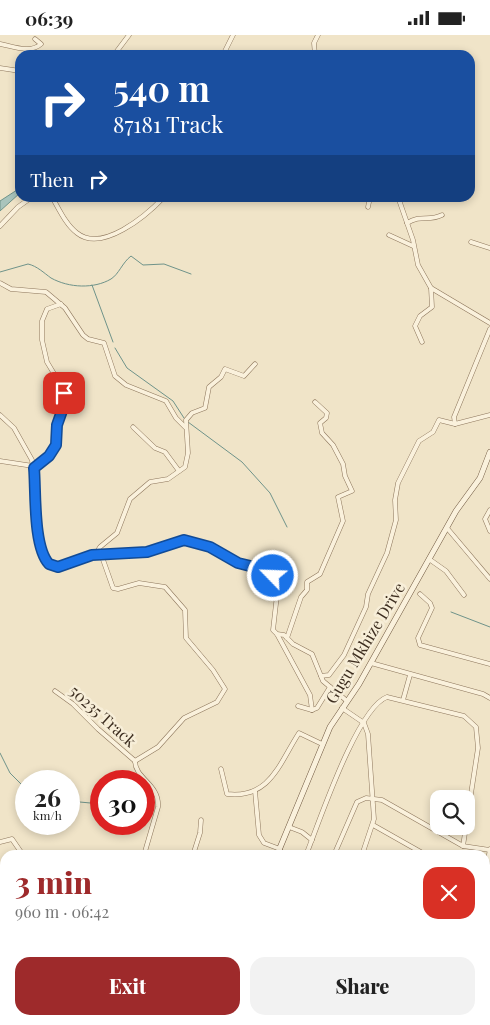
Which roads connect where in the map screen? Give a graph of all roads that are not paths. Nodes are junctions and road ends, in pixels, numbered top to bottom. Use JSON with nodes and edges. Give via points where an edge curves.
{"nodes":[{"id":1,"x":129,"y":35,"type":"edge"},
{"id":2,"x":233,"y":35,"type":"edge"},
{"id":3,"x":318,"y":35,"type":"edge"},
{"id":4,"x":35,"y":39,"type":"dead end"},
{"id":5,"x":0,"y":44,"type":"edge"},
{"id":6,"x":118,"y":50,"type":"edge"},
{"id":7,"x":226,"y":50,"type":"edge"},
{"id":8,"x":315,"y":50,"type":"edge"},
{"id":9,"x":0,"y":67,"type":"edge"},
{"id":10,"x":15,"y":70,"type":"edge"},
{"id":11,"x":25,"y":202,"type":"edge"},
{"id":12,"x":55,"y":202,"type":"edge"},
{"id":13,"x":159,"y":202,"type":"edge"},
{"id":14,"x":369,"y":202,"type":"edge"},
{"id":15,"x":400,"y":202,"type":"edge"},
{"id":16,"x":368,"y":207,"type":"dead end"},
{"id":17,"x":442,"y":215,"type":"dead end"},
{"id":18,"x":407,"y":223,"type":"junction"},
{"id":19,"x":0,"y":226,"type":"edge"},
{"id":20,"x":389,"y":235,"type":"dead end"},
{"id":21,"x":470,"y":242,"type":"dead end"},
{"id":22,"x":413,"y":246,"type":"junction"},
{"id":23,"x":490,"y":248,"type":"edge"},
{"id":24,"x":0,"y":283,"type":"edge"},
{"id":25,"x":431,"y":288,"type":"junction"},
{"id":26,"x":61,"y":304,"type":"junction"},
{"id":27,"x":490,"y":323,"type":"edge"},
{"id":28,"x":490,"y":329,"type":"edge"},
{"id":29,"x":422,"y":342,"type":"dead end"},
{"id":30,"x":255,"y":364,"type":"dead end"},
{"id":31,"x":315,"y":402,"type":"dead end"},
{"id":32,"x":0,"y":415,"type":"edge"},
{"id":33,"x":490,"y":415,"type":"edge"},
{"id":34,"x":455,"y":424,"type":"junction"},
{"id":35,"x":133,"y":427,"type":"dead end"},
{"id":36,"x":185,"y":427,"type":"junction"},
{"id":37,"x":490,"y":453,"type":"edge"},
{"id":38,"x":0,"y":461,"type":"edge"},
{"id":39,"x":33,"y":467,"type":"junction"},
{"id":40,"x":179,"y":471,"type":"junction"},
{"id":41,"x":490,"y":510,"type":"edge"},
{"id":42,"x":446,"y":528,"type":"junction"},
{"id":43,"x":490,"y":531,"type":"edge"},
{"id":44,"x":101,"y":554,"type":"junction"},
{"id":45,"x":95,"y":555,"type":"junction"},
{"id":46,"x":429,"y":559,"type":"junction"},
{"id":47,"x":490,"y":579,"type":"edge"},
{"id":48,"x":420,"y":594,"type":"dead end"},
{"id":49,"x":464,"y":595,"type":"dead end"},
{"id":50,"x":277,"y":634,"type":"junction"},
{"id":51,"x":287,"y":638,"type":"junction"},
{"id":52,"x":371,"y":663,"type":"junction"},
{"id":53,"x":490,"y":664,"type":"edge"},
{"id":54,"x":410,"y":675,"type":"junction"},
{"id":55,"x":320,"y":676,"type":"junction"},
{"id":56,"x":330,"y":687,"type":"junction"},
{"id":57,"x":55,"y":691,"type":"dead end"},
{"id":58,"x":490,"y":698,"type":"edge"},
{"id":59,"x":403,"y":700,"type":"junction"},
{"id":60,"x":347,"y":701,"type":"junction"},
{"id":61,"x":298,"y":706,"type":"dead end"},
{"id":62,"x":342,"y":708,"type":"junction"},
{"id":63,"x":312,"y":710,"type":"junction"},
{"id":64,"x":364,"y":723,"type":"junction"},
{"id":65,"x":322,"y":743,"type":"junction"},
{"id":66,"x":135,"y":761,"type":"junction"},
{"id":67,"x":221,"y":769,"type":"dead end"},
{"id":68,"x":255,"y":791,"type":"junction"},
{"id":69,"x":374,"y":797,"type":"junction"},
{"id":70,"x":201,"y":820,"type":"dead end"},
{"id":71,"x":373,"y":825,"type":"junction"},
{"id":72,"x":289,"y":827,"type":"junction"},
{"id":73,"x":312,"y":840,"type":"junction"},
{"id":74,"x":0,"y":842,"type":"edge"},
{"id":75,"x":463,"y":846,"type":"junction"},
{"id":76,"x":490,"y":849,"type":"edge"},
{"id":77,"x":20,"y":850,"type":"edge"},
{"id":78,"x":145,"y":850,"type":"edge"},
{"id":79,"x":195,"y":850,"type":"edge"},
{"id":80,"x":275,"y":850,"type":"edge"},
{"id":81,"x":279,"y":850,"type":"edge"},
{"id":82,"x":308,"y":850,"type":"edge"},
{"id":83,"x":336,"y":850,"type":"edge"},
{"id":84,"x":364,"y":850,"type":"edge"},
{"id":85,"x":417,"y":850,"type":"edge"}],
"edges":[{"from":1,"to":6,"type":"street"},
{"from":2,"to":7,"type":"street"},
{"from":3,"to":8,"type":"street"},
{"from":4,"to":5,"type":"street","via":[[41,44],[35,48]]},
{"from":9,"to":10,"type":"street"},
{"from":11,"to":19,"type":"street"},
{"from":12,"to":13,"type":"street","via":[[74,231],[94,240],[111,235],[141,218]]},
{"from":14,"to":16,"type":"street"},
{"from":15,"to":18,"type":"street"},
{"from":17,"to":18,"type":"street","via":[[419,217]]},
{"from":18,"to":22,"type":"street"},
{"from":20,"to":22,"type":"street"},
{"from":21,"to":23,"type":"street"},
{"from":22,"to":25,"type":"street","via":[[418,265]]},
{"from":24,"to":26,"type":"street","via":[[11,289],[43,291]]},
{"from":25,"to":27,"type":"street"},
{"from":25,"to":29,"type":"street","via":[[432,307],[420,316],[415,326]]},
{"from":26,"to":36,"type":"street","via":[[83,335],[104,343],[115,376],[133,388],[166,401]]},
{"from":26,"to":39,"type":"street","via":[[47,309],[42,321],[47,362],[62,387],[64,398],[56,445],[49,456]]},
{"from":28,"to":34,"type":"street","via":[[454,417]]},
{"from":30,"to":36,"type":"street","via":[[244,376],[224,370],[209,387],[205,408],[189,415]]},
{"from":31,"to":51,"type":"street","via":[[327,413],[320,428],[343,464],[352,491],[338,497],[343,521],[320,575],[306,582],[306,590]]},
{"from":32,"to":39,"type":"street","via":[[14,428]]},
{"from":33,"to":34,"type":"street"},
{"from":34,"to":55,"type":"street","via":[[439,420],[433,432],[419,441],[398,483],[395,525],[366,607],[340,662],[329,675]]},
{"from":35,"to":40,"type":"street","via":[[155,448],[165,452]]},
{"from":36,"to":40,"type":"street","via":[[188,453],[186,464]]},
{"from":37,"to":42,"type":"street","name":"Gugu Mkhize Drive","via":[[480,478]]},
{"from":38,"to":39,"type":"street"},
{"from":39,"to":45,"type":"street","via":[[34,501],[46,561],[58,567]]},
{"from":40,"to":45,"type":"street","via":[[168,479],[150,482],[130,499],[117,533]]},
{"from":41,"to":43,"type":"street","via":[[485,519]]},
{"from":42,"to":46,"type":"street","name":"Gugu Mkhize Drive"},
{"from":42,"to":47,"type":"street"},
{"from":44,"to":45,"type":"street"},
{"from":44,"to":50,"type":"street","via":[[147,552],[184,540],[210,547],[238,563],[270,571],[276,592],[273,628]]},
{"from":44,"to":66,"type":"street","via":[[113,588],[146,583],[165,587],[174,595],[185,610],[184,635],[188,643],[213,670],[224,688],[220,699],[184,718],[158,747]]},
{"from":46,"to":49,"type":"street","via":[[446,571]]},
{"from":46,"to":52,"type":"street","name":"Gugu Mkhize Drive"},
{"from":48,"to":53,"type":"street","via":[[432,608],[418,638],[420,645]]},
{"from":50,"to":51,"type":"street"},
{"from":50,"to":63,"type":"street","via":[[310,695]]},
{"from":51,"to":55,"type":"street","via":[[312,654]]},
{"from":52,"to":54,"type":"street"},
{"from":52,"to":60,"type":"street","name":"Gugu Mkhize Drive"},
{"from":54,"to":58,"type":"street","via":[[482,693]]},
{"from":54,"to":59,"type":"street"},
{"from":55,"to":56,"type":"street"},
{"from":56,"to":60,"type":"street"},
{"from":56,"to":63,"type":"street","via":[[317,709]]},
{"from":57,"to":66,"type":"street","name":"50235 Track"},
{"from":59,"to":64,"type":"street","via":[[384,698]]},
{"from":59,"to":75,"type":"street","via":[[464,716],[478,730]]},
{"from":60,"to":62,"type":"street","name":"Gugu Mkhize Drive"},
{"from":61,"to":63,"type":"street"},
{"from":62,"to":64,"type":"street"},
{"from":62,"to":65,"type":"street","name":"Gugu Mkhize Drive"},
{"from":64,"to":69,"type":"street"},
{"from":64,"to":73,"type":"street","via":[[353,740]]},
{"from":65,"to":68,"type":"street","via":[[299,733],[273,777]]},
{"from":65,"to":72,"type":"street","name":"Gugu Mkhize Drive"},
{"from":66,"to":78,"type":"street","name":"50235 Track","via":[[136,769],[156,791],[158,800]]},
{"from":67,"to":68,"type":"street","via":[[228,794]]},
{"from":68,"to":80,"type":"street","via":[[259,835]]},
{"from":69,"to":71,"type":"street"},
{"from":69,"to":75,"type":"street"},
{"from":69,"to":83,"type":"street","via":[[357,801]]},
{"from":70,"to":79,"type":"street"},
{"from":71,"to":84,"type":"street"},
{"from":71,"to":85,"type":"street"},
{"from":72,"to":73,"type":"street"},
{"from":72,"to":81,"type":"street","name":"Gugu Mkhize Drive"},
{"from":73,"to":82,"type":"street"},
{"from":74,"to":77,"type":"street","via":[[12,839]]},
{"from":75,"to":76,"type":"street"}]}
